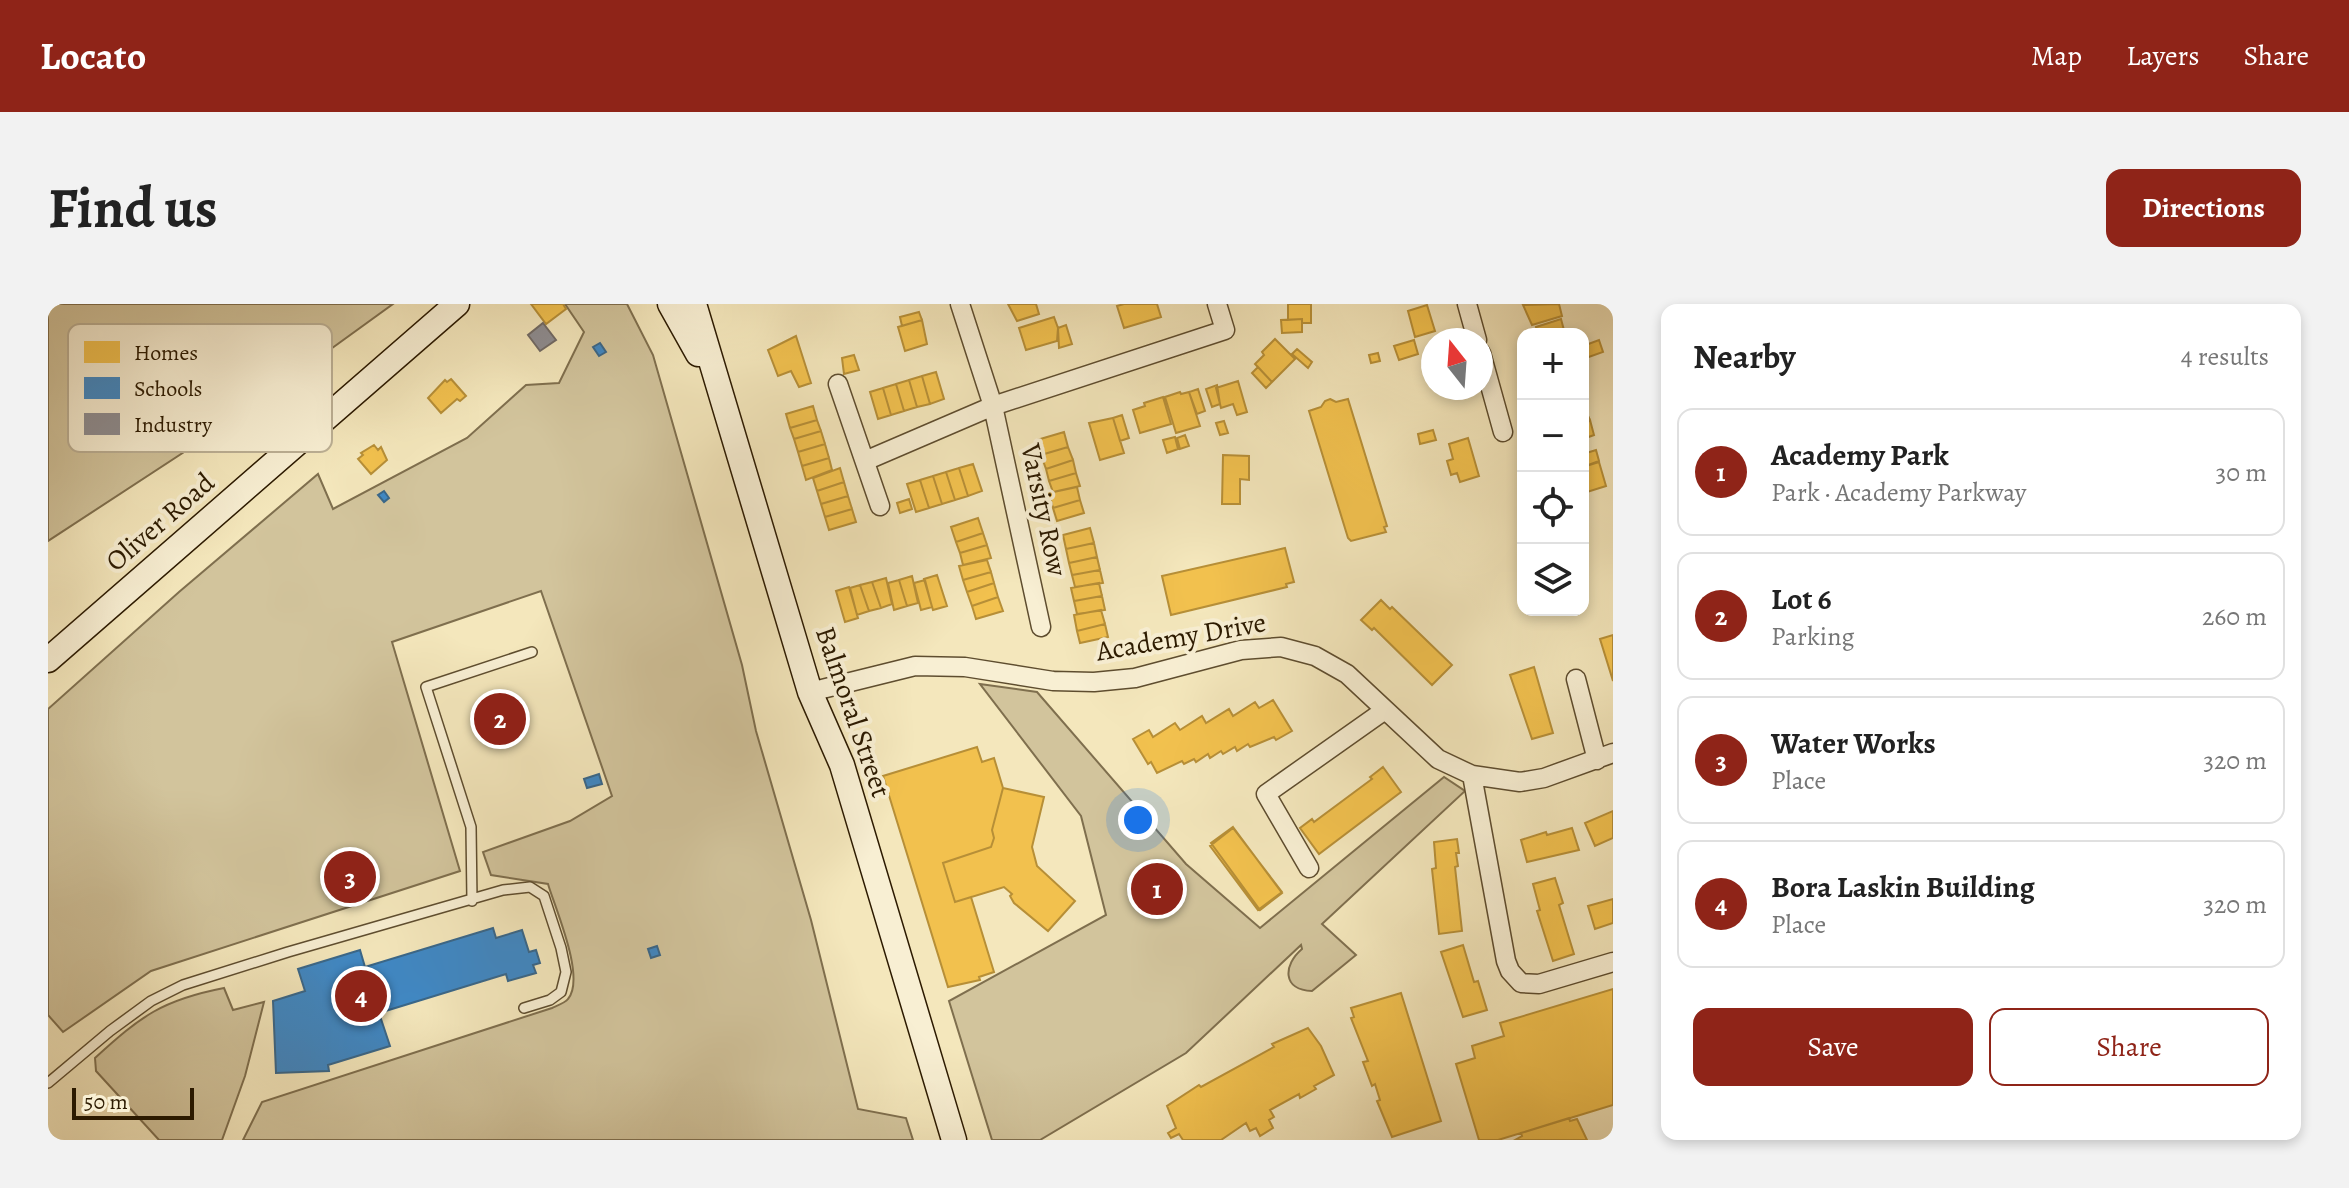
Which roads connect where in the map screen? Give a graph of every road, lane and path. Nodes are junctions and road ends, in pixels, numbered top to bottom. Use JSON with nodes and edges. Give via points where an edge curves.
{"nodes":[{"id":1,"x":457,"y":304,"type":"edge"},
{"id":2,"x":670,"y":304,"type":"edge"},
{"id":3,"x":694,"y":304,"type":"edge"},
{"id":4,"x":960,"y":304,"type":"edge"},
{"id":5,"x":1217,"y":304,"type":"edge"},
{"id":6,"x":1467,"y":304,"type":"edge"},
{"id":7,"x":1474,"y":328,"type":"edge"},
{"id":8,"x":838,"y":384,"type":"dead end"},
{"id":9,"x":719,"y":391,"type":"junction"},
{"id":10,"x":1493,"y":396,"type":"edge"},
{"id":11,"x":993,"y":406,"type":"junction"},
{"id":12,"x":332,"y":413,"type":"edge"},
{"id":13,"x":1503,"y":432,"type":"dead end"},
{"id":14,"x":287,"y":452,"type":"edge"},
{"id":15,"x":865,"y":461,"type":"junction"},
{"id":16,"x":880,"y":506,"type":"dead end"},
{"id":17,"x":1041,"y":627,"type":"dead end"},
{"id":18,"x":532,"y":652,"type":"dead end"},
{"id":19,"x":48,"y":660,"type":"edge"},
{"id":20,"x":1576,"y":679,"type":"dead end"},
{"id":21,"x":810,"y":692,"type":"junction"},
{"id":22,"x":1385,"y":710,"type":"junction"},
{"id":23,"x":1605,"y":757,"type":"edge"},
{"id":24,"x":1472,"y":775,"type":"junction"},
{"id":25,"x":1309,"y":868,"type":"dead end"},
{"id":26,"x":472,"y":901,"type":"junction"},
{"id":27,"x":1613,"y":962,"type":"edge"},
{"id":28,"x":524,"y":1008,"type":"dead end"},
{"id":29,"x":48,"y":1083,"type":"edge"},
{"id":30,"x":954,"y":1140,"type":"edge"}],
"edges":[{"from":1,"to":12,"type":"main road","name":"Oliver Road"},
{"from":2,"to":9,"type":"main road"},
{"from":3,"to":9,"type":"main road","name":"Balmoral Street"},
{"from":4,"to":11,"type":"street","name":"Varsity Row"},
{"from":5,"to":11,"type":"street","via":[[1225,330]]},
{"from":6,"to":7,"type":"street"},
{"from":8,"to":15,"type":"street"},
{"from":9,"to":21,"type":"main road","name":"Balmoral Street"},
{"from":10,"to":13,"type":"street"},
{"from":11,"to":15,"type":"street"},
{"from":11,"to":17,"type":"street","name":"Varsity Row"},
{"from":14,"to":19,"type":"main road","name":"Oliver Road"},
{"from":15,"to":16,"type":"street"},
{"from":18,"to":26,"type":"lane","via":[[426,687],[471,827]]},
{"from":20,"to":23,"type":"street"},
{"from":21,"to":22,"type":"street","name":"Academy Drive","via":[[915,666],[1094,682],[1135,678],[1241,650],[1281,647],[1315,656],[1347,674]]},
{"from":21,"to":30,"type":"main road","name":"Balmoral Street","via":[[842,765]]},
{"from":22,"to":24,"type":"street","name":"Academy Drive","via":[[1438,759]]},
{"from":22,"to":25,"type":"street","via":[[1266,794]]},
{"from":23,"to":24,"type":"street","name":"Academy Drive","via":[[1520,782]]},
{"from":24,"to":27,"type":"street","via":[[1510,971],[1521,983],[1539,984]]},
{"from":26,"to":28,"type":"lane","via":[[530,887],[544,896],[566,972],[561,992]]},
{"from":26,"to":29,"type":"lane","via":[[183,985],[130,1016]]}]}
